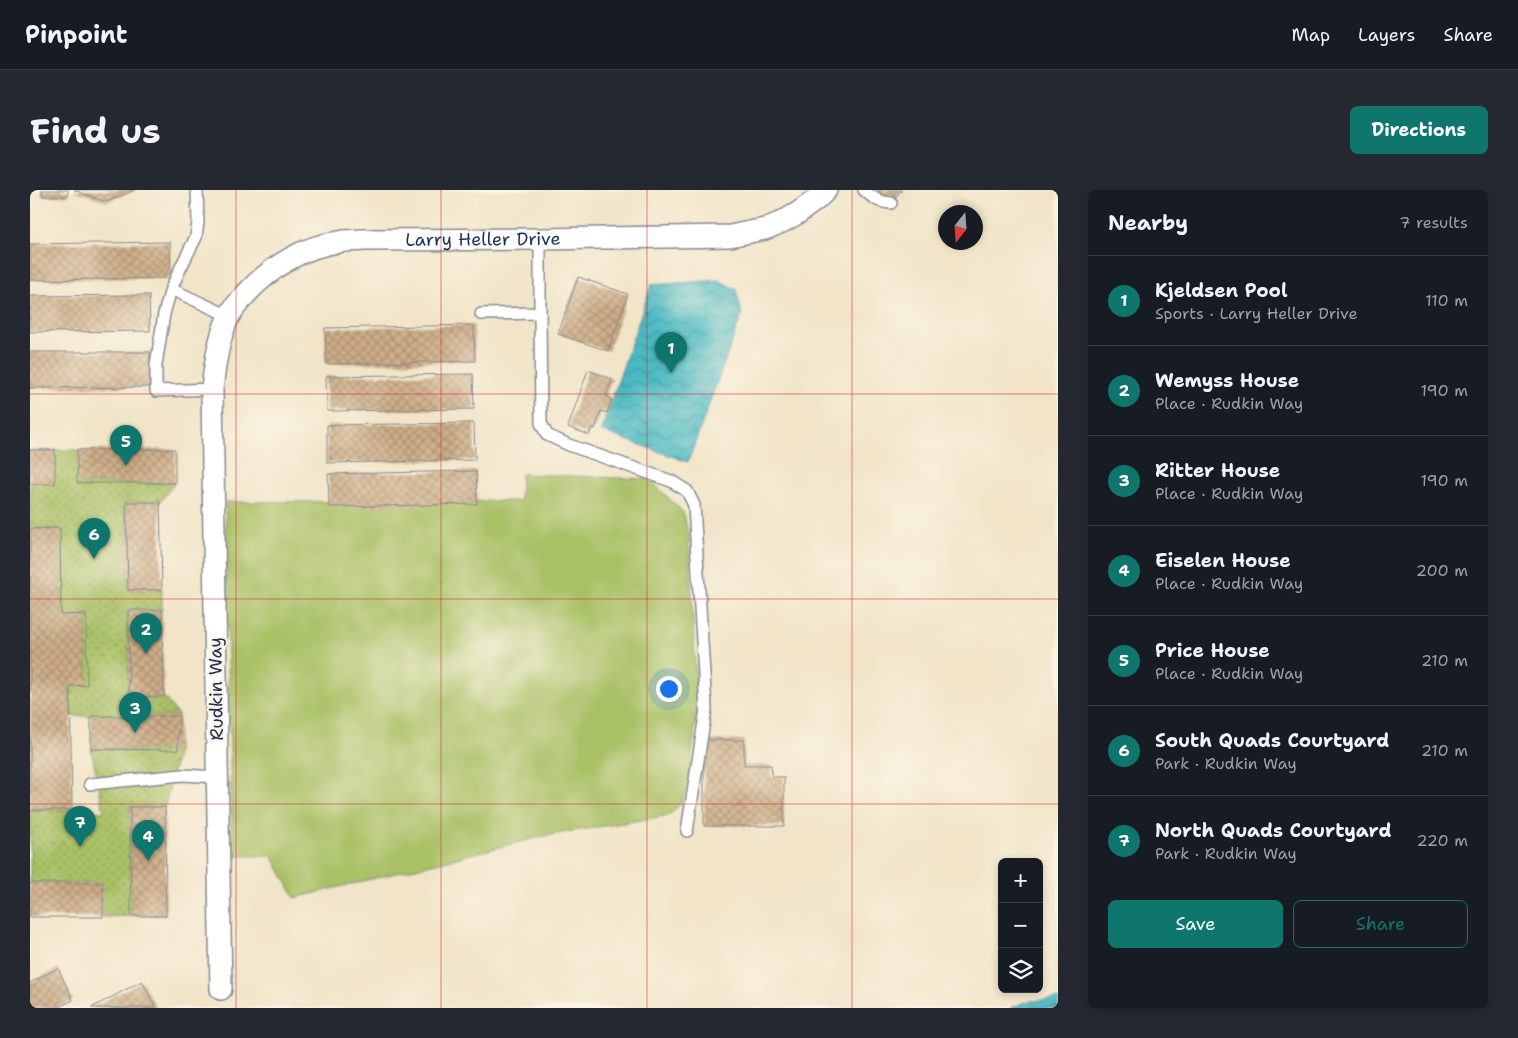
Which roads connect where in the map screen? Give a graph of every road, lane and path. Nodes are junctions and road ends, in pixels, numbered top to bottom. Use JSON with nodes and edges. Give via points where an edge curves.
{"nodes":[{"id":1,"x":198,"y":190,"type":"edge"},
{"id":2,"x":826,"y":190,"type":"edge"},
{"id":3,"x":864,"y":190,"type":"edge"},
{"id":4,"x":892,"y":203,"type":"dead end"},
{"id":5,"x":540,"y":239,"type":"junction"},
{"id":6,"x":171,"y":289,"type":"junction"},
{"id":7,"x":540,"y":313,"type":"junction"},
{"id":8,"x":481,"y":314,"type":"dead end"},
{"id":9,"x":229,"y":316,"type":"junction"},
{"id":10,"x":212,"y":389,"type":"junction"},
{"id":11,"x":217,"y":777,"type":"junction"},
{"id":12,"x":90,"y":784,"type":"dead end"},
{"id":13,"x":687,"y":831,"type":"dead end"},
{"id":14,"x":221,"y":989,"type":"dead end"}],
"edges":[{"from":1,"to":6,"type":"lane","via":[[196,237]]},
{"from":2,"to":5,"type":"street","name":"Larry Heller Drive","via":[[782,222],[730,236]]},
{"from":3,"to":4,"type":"lane","via":[[882,203]]},
{"from":5,"to":7,"type":"lane"},
{"from":5,"to":9,"type":"street","name":"Larry Heller Drive","via":[[338,242],[294,256],[276,267],[241,299]]},
{"from":6,"to":9,"type":"lane"},
{"from":6,"to":10,"type":"lane","via":[[159,337],[156,391]]},
{"from":7,"to":8,"type":"lane"},
{"from":7,"to":13,"type":"lane","via":[[541,423],[547,435],[671,481],[688,491],[694,505],[706,709]]},
{"from":9,"to":10,"type":"street","name":"Larry Heller Drive","via":[[220,338]]},
{"from":10,"to":11,"type":"street","name":"Rudkin Way"},
{"from":11,"to":12,"type":"lane","via":[[183,775]]},
{"from":11,"to":14,"type":"street","name":"Rudkin Way"}]}
